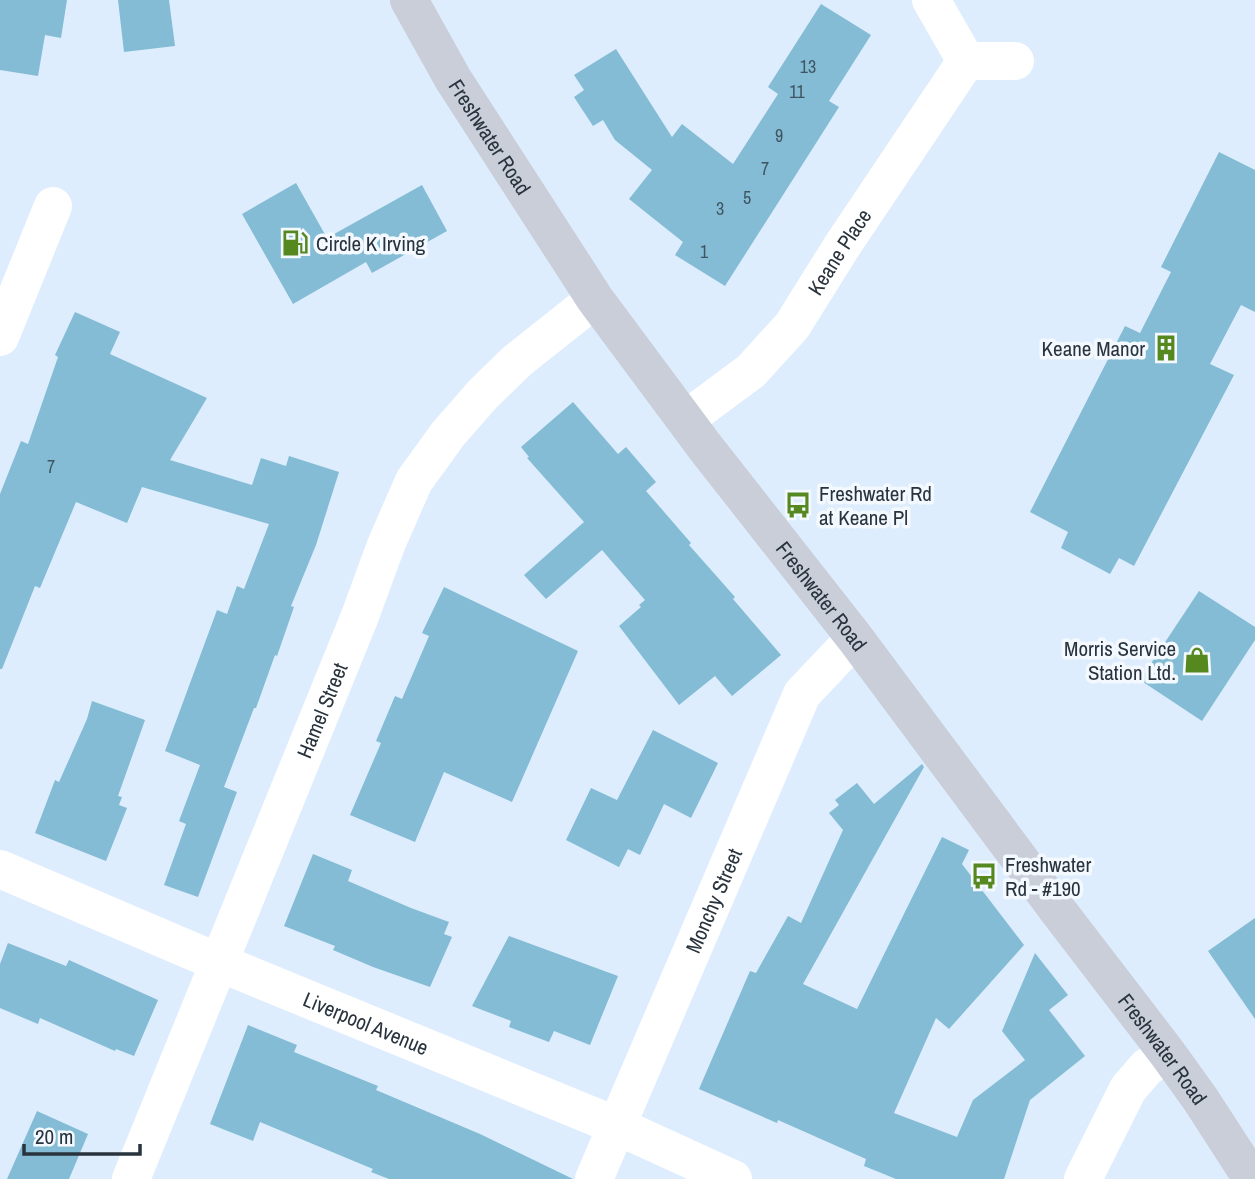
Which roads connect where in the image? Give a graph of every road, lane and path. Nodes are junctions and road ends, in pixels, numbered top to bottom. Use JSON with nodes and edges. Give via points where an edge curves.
{"nodes":[{"id":1,"x":409,"y":0,"type":"edge"},
{"id":2,"x":931,"y":0,"type":"edge"},
{"id":3,"x":966,"y":61,"type":"junction"},
{"id":4,"x":1015,"y":61,"type":"dead end"},
{"id":5,"x":53,"y":206,"type":"dead end"},
{"id":6,"x":595,"y":299,"type":"junction"},
{"id":7,"x":0,"y":337,"type":"edge"},
{"id":8,"x":685,"y":420,"type":"junction"},
{"id":9,"x":855,"y":638,"type":"junction"},
{"id":10,"x":0,"y":869,"type":"edge"},
{"id":11,"x":220,"y":962,"type":"junction"},
{"id":12,"x":1168,"y":1054,"type":"junction"},
{"id":13,"x":617,"y":1126,"type":"junction"},
{"id":14,"x":131,"y":1179,"type":"edge"},
{"id":15,"x":594,"y":1179,"type":"edge"},
{"id":16,"x":733,"y":1179,"type":"edge"},
{"id":17,"x":1083,"y":1179,"type":"edge"},
{"id":18,"x":1252,"y":1179,"type":"edge"}],
"edges":[{"from":1,"to":6,"type":"main road","name":"Freshwater Road","via":[[453,79]]},
{"from":2,"to":3,"type":"street"},
{"from":3,"to":4,"type":"street"},
{"from":3,"to":8,"type":"street","name":"Keane Place","via":[[792,326],[751,371]]},
{"from":5,"to":7,"type":"street"},
{"from":6,"to":8,"type":"main road","name":"Freshwater Road"},
{"from":6,"to":11,"type":"street","name":"Hamel Street","via":[[483,394],[414,481]]},
{"from":8,"to":9,"type":"main road","name":"Freshwater Road"},
{"from":9,"to":12,"type":"main road","name":"Freshwater Road"},
{"from":9,"to":13,"type":"street","name":"Monchy Street","via":[[802,694]]},
{"from":10,"to":11,"type":"street","name":"Liverpool Avenue"},
{"from":11,"to":13,"type":"street","name":"Liverpool Avenue"},
{"from":11,"to":14,"type":"street","name":"Hamel Street"},
{"from":12,"to":17,"type":"street","via":[[1147,1067],[1128,1089]]},
{"from":12,"to":18,"type":"main road","name":"Freshwater Road"},
{"from":13,"to":15,"type":"street","name":"Monchy Street"},
{"from":13,"to":16,"type":"street","name":"Liverpool Avenue"}]}
